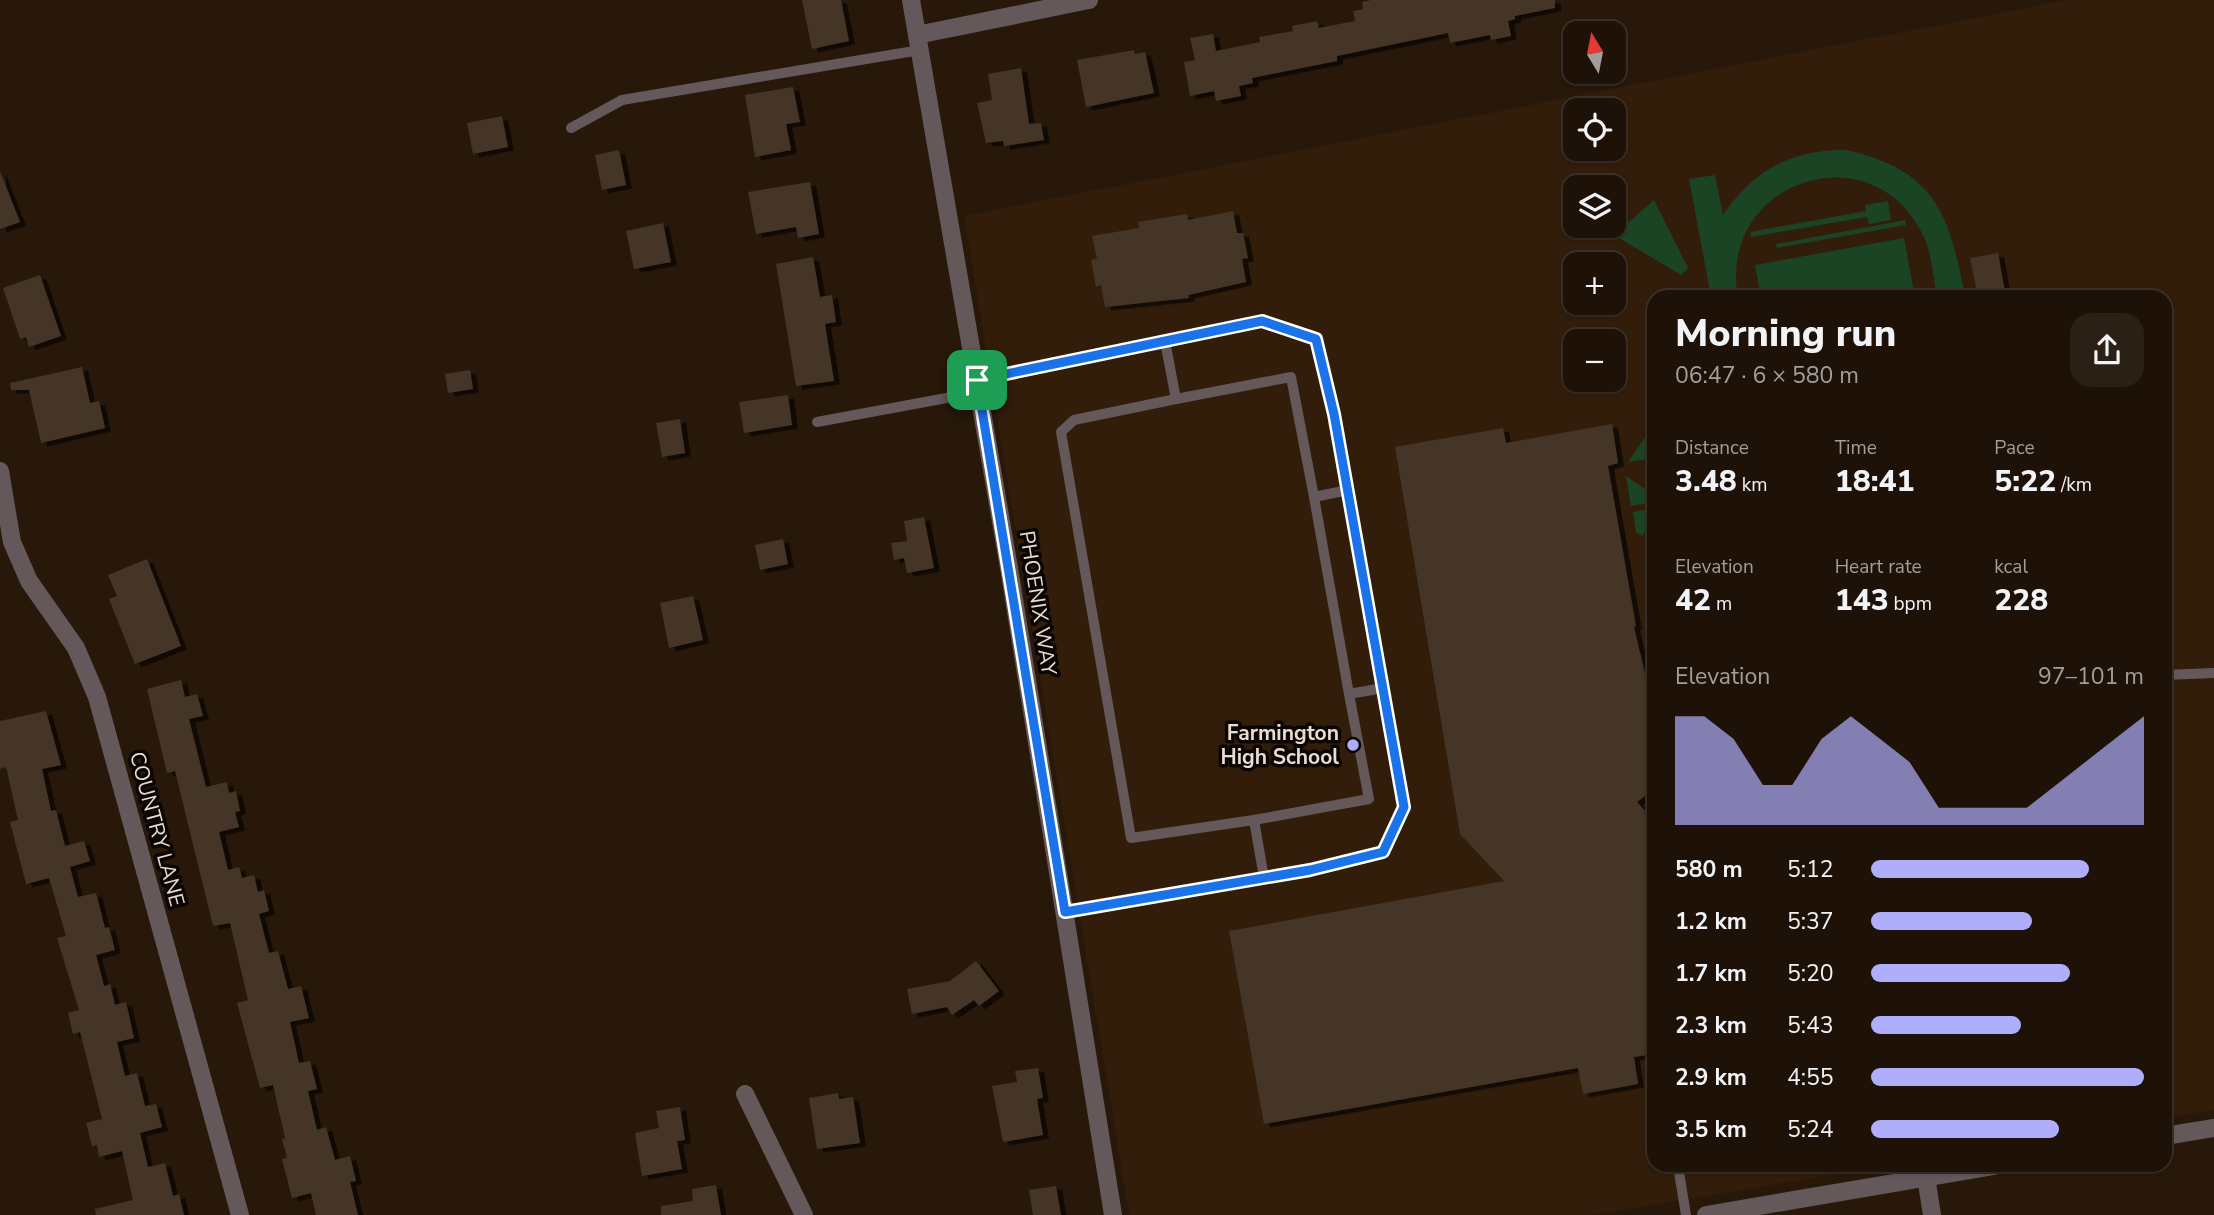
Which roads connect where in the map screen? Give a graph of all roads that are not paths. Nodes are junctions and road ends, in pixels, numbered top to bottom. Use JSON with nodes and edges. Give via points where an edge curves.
{"nodes":[{"id":1,"x":911,"y":0,"type":"edge"},
{"id":2,"x":1089,"y":0,"type":"edge"},
{"id":3,"x":918,"y":42,"type":"junction"},
{"id":4,"x":571,"y":128,"type":"dead end"},
{"id":5,"x":1165,"y":341,"type":"junction"},
{"id":6,"x":978,"y":386,"type":"junction"},
{"id":7,"x":1176,"y":399,"type":"junction"},
{"id":8,"x":817,"y":422,"type":"dead end"},
{"id":9,"x":0,"y":471,"type":"edge"},
{"id":10,"x":1348,"y":490,"type":"junction"},
{"id":11,"x":1314,"y":497,"type":"junction"},
{"id":12,"x":2214,"y":673,"type":"edge"},
{"id":13,"x":2172,"y":674,"type":"edge"},
{"id":14,"x":1383,"y":688,"type":"junction"},
{"id":15,"x":1349,"y":694,"type":"junction"},
{"id":16,"x":1254,"y":820,"type":"junction"},
{"id":17,"x":1264,"y":878,"type":"junction"},
{"id":18,"x":1065,"y":912,"type":"junction"},
{"id":19,"x":745,"y":1094,"type":"dead end"},
{"id":20,"x":2214,"y":1128,"type":"edge"},
{"id":21,"x":2172,"y":1135,"type":"edge"},
{"id":22,"x":1679,"y":1172,"type":"edge"},
{"id":23,"x":1957,"y":1172,"type":"edge"},
{"id":24,"x":1926,"y":1177,"type":"junction"},
{"id":25,"x":240,"y":1215,"type":"edge"},
{"id":26,"x":804,"y":1215,"type":"edge"},
{"id":27,"x":1113,"y":1215,"type":"edge"},
{"id":28,"x":1686,"y":1215,"type":"edge"},
{"id":29,"x":1706,"y":1215,"type":"edge"},
{"id":30,"x":1933,"y":1215,"type":"edge"}],
"edges":[{"from":1,"to":3,"type":"street","name":"PHOENIX WAY"},
{"from":2,"to":3,"type":"street"},
{"from":3,"to":4,"type":"lane","via":[[622,100]]},
{"from":3,"to":6,"type":"street","name":"PHOENIX WAY"},
{"from":5,"to":6,"type":"lane"},
{"from":5,"to":7,"type":"lane"},
{"from":5,"to":10,"type":"lane","via":[[1262,321],[1316,339]]},
{"from":6,"to":8,"type":"lane"},
{"from":6,"to":18,"type":"street","name":"PHOENIX WAY"},
{"from":7,"to":11,"type":"lane","via":[[1290,377]]},
{"from":7,"to":16,"type":"lane","via":[[1074,421],[1061,432],[1131,838]]},
{"from":9,"to":25,"type":"street","name":"COUNTRY LANE","via":[[12,542],[29,581],[76,648],[97,697]]},
{"from":10,"to":11,"type":"lane"},
{"from":10,"to":14,"type":"lane"},
{"from":11,"to":15,"type":"lane"},
{"from":12,"to":13,"type":"lane"},
{"from":14,"to":15,"type":"lane"},
{"from":14,"to":17,"type":"lane","via":[[1404,807],[1383,852]]},
{"from":15,"to":16,"type":"lane","via":[[1369,799]]},
{"from":16,"to":17,"type":"lane"},
{"from":17,"to":18,"type":"lane"},
{"from":18,"to":27,"type":"street","name":"PHOENIX WAY"},
{"from":19,"to":26,"type":"street"},
{"from":20,"to":21,"type":"street"},
{"from":22,"to":28,"type":"lane"},
{"from":23,"to":24,"type":"street"},
{"from":24,"to":29,"type":"street"},
{"from":24,"to":30,"type":"street"}]}
